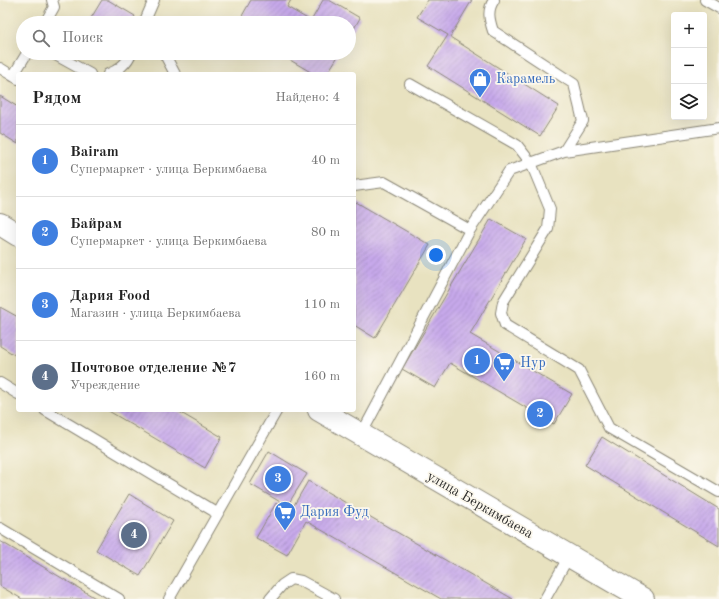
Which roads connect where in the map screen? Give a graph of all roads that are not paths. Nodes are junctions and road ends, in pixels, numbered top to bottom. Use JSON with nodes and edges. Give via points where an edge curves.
{"nodes":[{"id":1,"x":52,"y":0,"type":"edge"},
{"id":2,"x":154,"y":0,"type":"edge"},
{"id":3,"x":494,"y":0,"type":"edge"},
{"id":4,"x":705,"y":0,"type":"edge"},
{"id":5,"x":719,"y":8,"type":"edge"},
{"id":6,"x":49,"y":16,"type":"edge"},
{"id":7,"x":147,"y":16,"type":"edge"},
{"id":8,"x":24,"y":60,"type":"edge"},
{"id":9,"x":65,"y":60,"type":"edge"},
{"id":10,"x":128,"y":60,"type":"edge"},
{"id":11,"x":168,"y":60,"type":"edge"},
{"id":12,"x":0,"y":68,"type":"edge"},
{"id":13,"x":18,"y":72,"type":"edge"},
{"id":14,"x":86,"y":72,"type":"edge"},
{"id":15,"x":114,"y":72,"type":"edge"},
{"id":16,"x":174,"y":72,"type":"edge"},
{"id":17,"x":16,"y":77,"type":"edge"},
{"id":18,"x":410,"y":84,"type":"dead end"},
{"id":19,"x":719,"y":128,"type":"edge"},
{"id":20,"x":564,"y":151,"type":"junction"},
{"id":21,"x":531,"y":163,"type":"junction"},
{"id":22,"x":356,"y":186,"type":"edge"},
{"id":23,"x":0,"y":224,"type":"edge"},
{"id":24,"x":470,"y":230,"type":"junction"},
{"id":25,"x":16,"y":234,"type":"edge"},
{"id":26,"x":0,"y":383,"type":"edge"},
{"id":27,"x":16,"y":393,"type":"edge"},
{"id":28,"x":48,"y":412,"type":"edge"},
{"id":29,"x":276,"y":412,"type":"edge"},
{"id":30,"x":321,"y":412,"type":"edge"},
{"id":31,"x":361,"y":435,"type":"junction"},
{"id":32,"x":719,"y":492,"type":"edge"},
{"id":33,"x":217,"y":513,"type":"junction"},
{"id":34,"x":0,"y":528,"type":"edge"},
{"id":35,"x":568,"y":556,"type":"junction"},
{"id":36,"x":119,"y":599,"type":"edge"},
{"id":37,"x":168,"y":599,"type":"edge"},
{"id":38,"x":270,"y":599,"type":"edge"},
{"id":39,"x":334,"y":599,"type":"edge"},
{"id":40,"x":545,"y":599,"type":"edge"},
{"id":41,"x":643,"y":599,"type":"edge"}],
"edges":[{"from":1,"to":6,"type":"lane","via":[[54,8]]},
{"from":2,"to":7,"type":"lane"},
{"from":3,"to":20,"type":"lane","via":[[490,6],[489,18],[493,30],[574,84],[583,121]]},
{"from":4,"to":5,"type":"lane"},
{"from":8,"to":13,"type":"lane"},
{"from":9,"to":14,"type":"lane"},
{"from":10,"to":15,"type":"lane"},
{"from":11,"to":16,"type":"lane"},
{"from":12,"to":17,"type":"lane"},
{"from":18,"to":21,"type":"lane","via":[[517,145]]},
{"from":19,"to":20,"type":"lane"},
{"from":20,"to":21,"type":"lane"},
{"from":21,"to":24,"type":"lane","via":[[510,172]]},
{"from":21,"to":32,"type":"lane","via":[[550,210],[548,229],[503,302],[501,313],[505,326],[579,370],[609,428]]},
{"from":22,"to":24,"type":"lane","via":[[384,182]]},
{"from":23,"to":25,"type":"street"},
{"from":24,"to":31,"type":"lane"},
{"from":26,"to":27,"type":"lane"},
{"from":28,"to":33,"type":"lane"},
{"from":29,"to":33,"type":"lane"},
{"from":30,"to":31,"type":"street","name":"улица Беркимбаева"},
{"from":31,"to":35,"type":"street","name":"улица Беркимбаева"},
{"from":33,"to":37,"type":"lane"},
{"from":34,"to":36,"type":"lane"},
{"from":35,"to":40,"type":"lane"},
{"from":35,"to":41,"type":"street","name":"улица Беркимбаева"},
{"from":38,"to":39,"type":"lane","via":[[291,579],[301,581]]}]}
